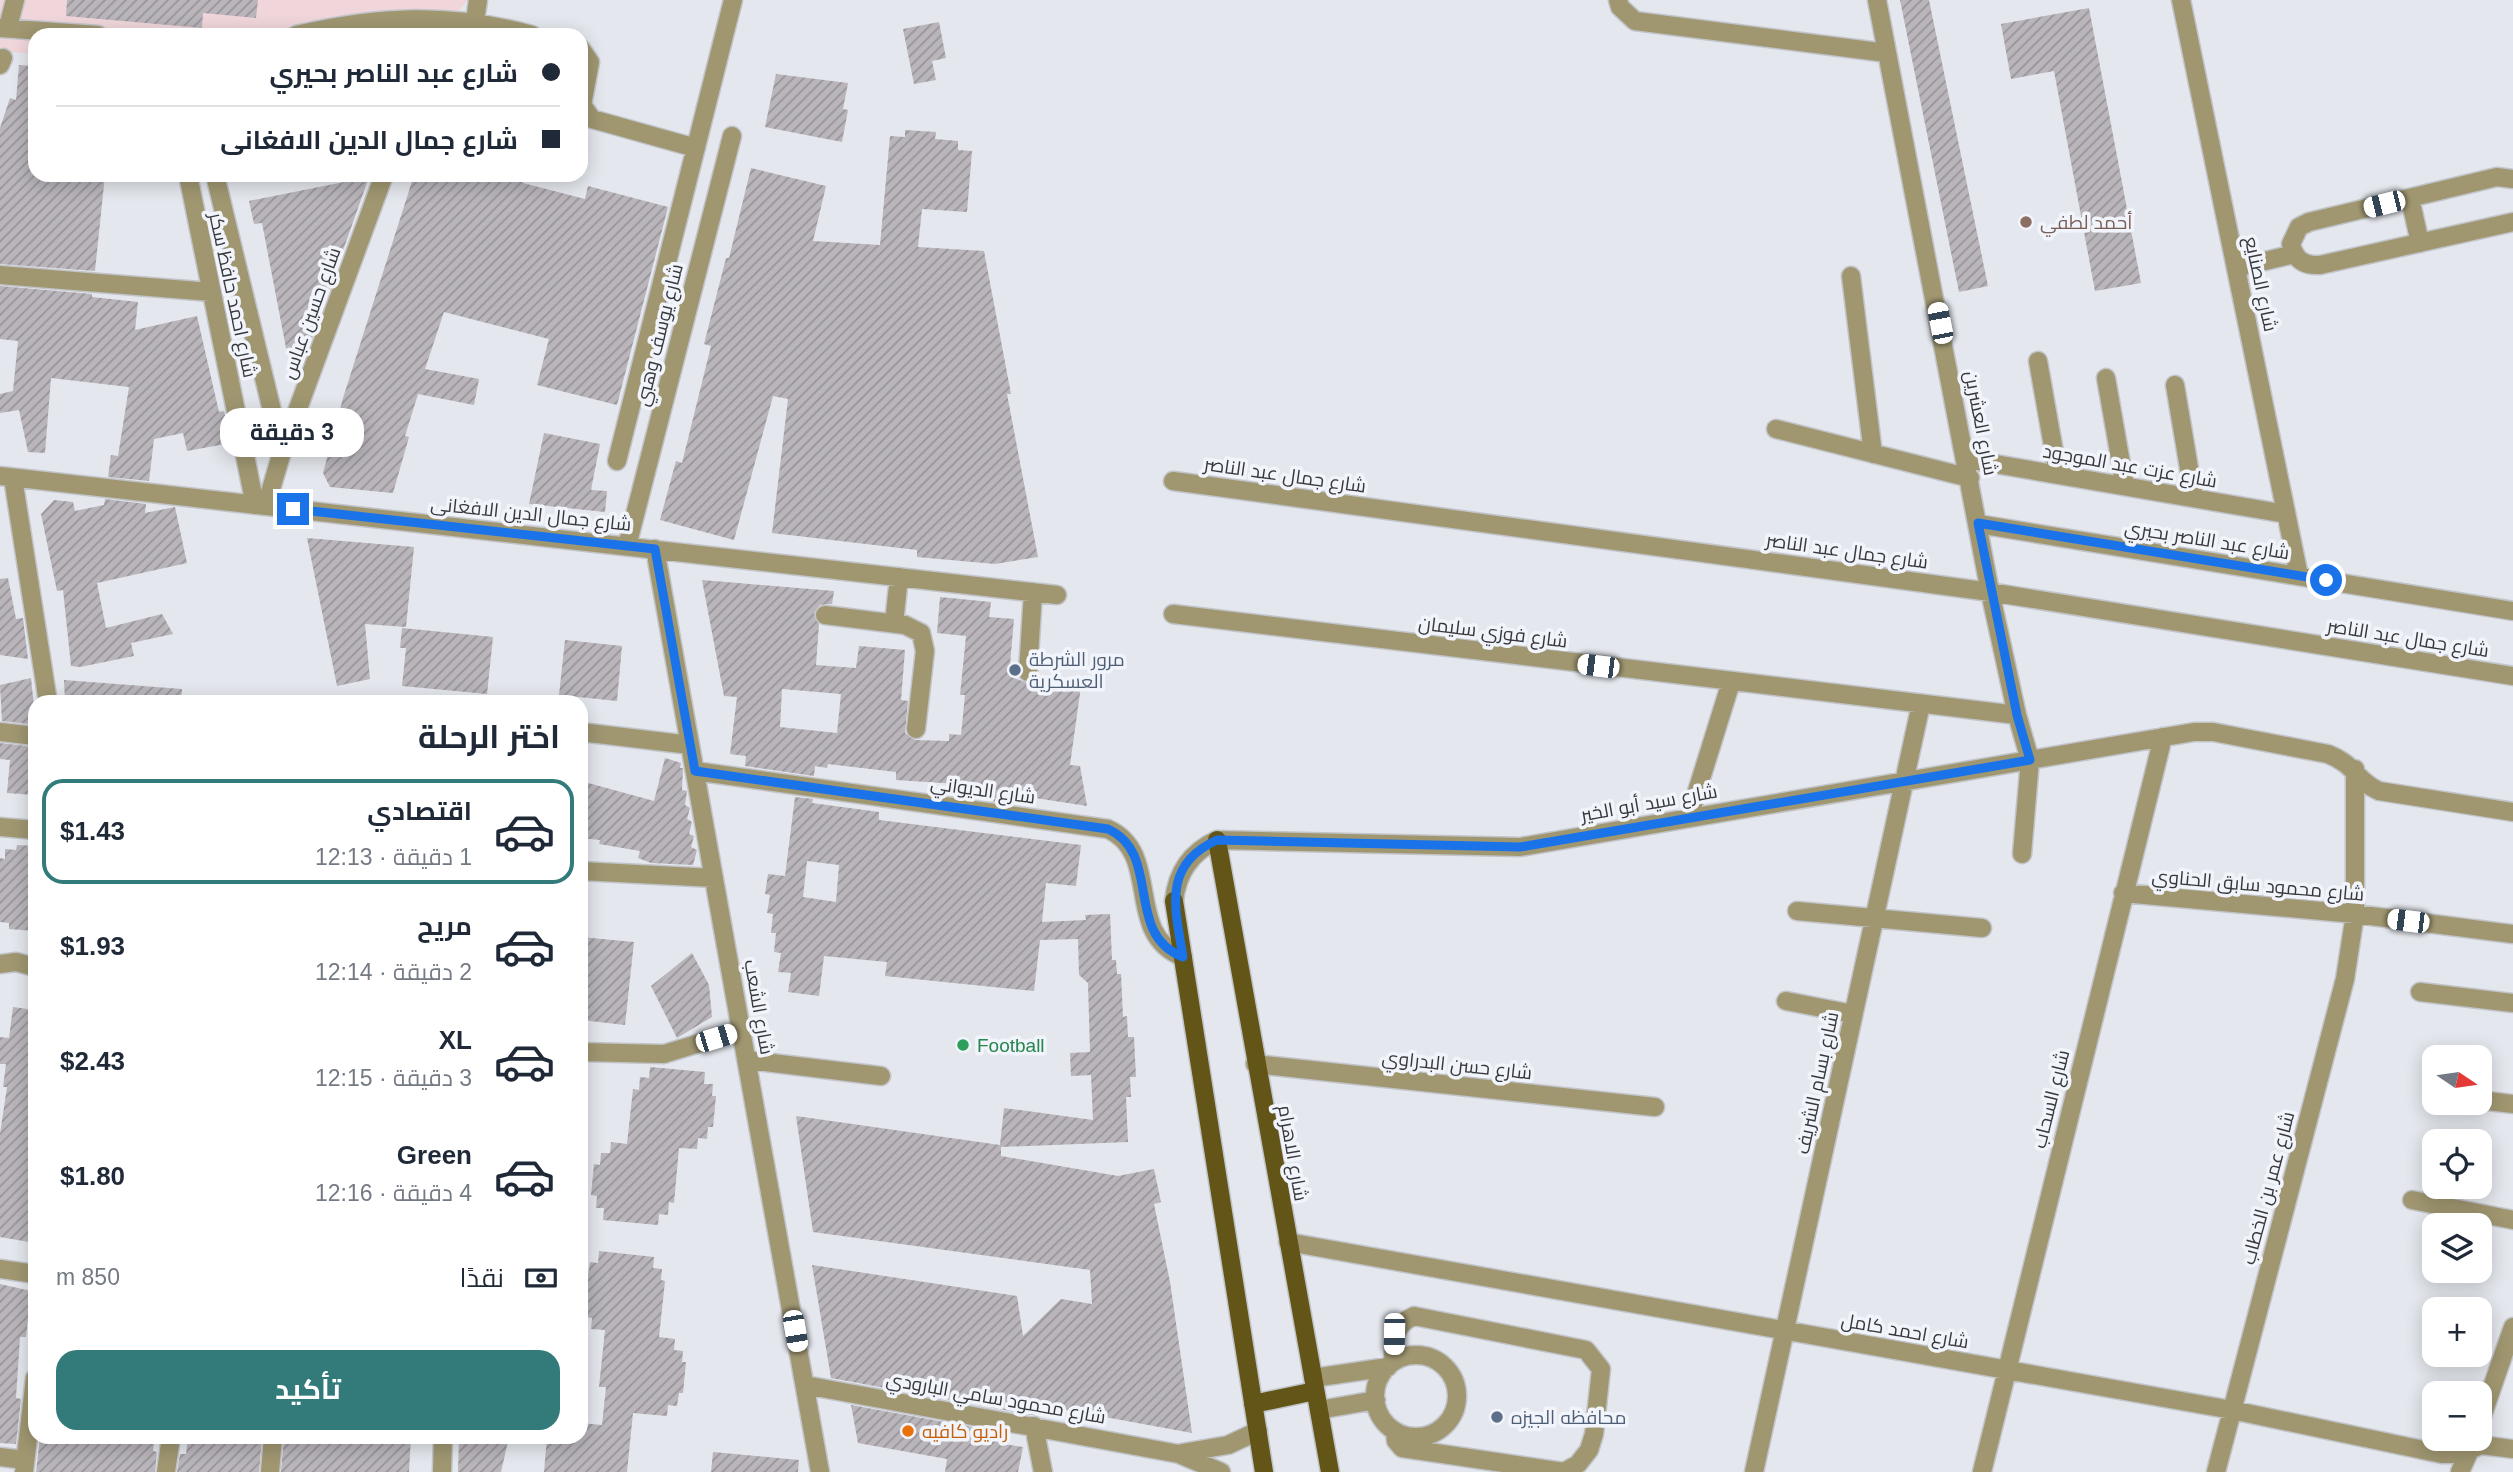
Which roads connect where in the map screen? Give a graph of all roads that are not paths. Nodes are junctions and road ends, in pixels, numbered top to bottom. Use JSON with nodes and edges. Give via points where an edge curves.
{"nodes":[{"id":1,"x":15,"y":0,"type":"edge"},
{"id":2,"x":478,"y":0,"type":"edge"},
{"id":3,"x":733,"y":0,"type":"edge"},
{"id":4,"x":1877,"y":0,"type":"edge"},
{"id":5,"x":2181,"y":0,"type":"edge"},
{"id":6,"x":1619,"y":4,"type":"edge"},
{"id":7,"x":475,"y":21,"type":"junction"},
{"id":8,"x":4,"y":28,"type":"edge"},
{"id":9,"x":346,"y":28,"type":"edge"},
{"id":10,"x":504,"y":28,"type":"edge"},
{"id":11,"x":28,"y":30,"type":"edge"},
{"id":12,"x":1887,"y":53,"type":"junction"},
{"id":13,"x":588,"y":113,"type":"edge"},
{"id":14,"x":732,"y":136,"type":"dead end"},
{"id":15,"x":696,"y":148,"type":"junction"},
{"id":16,"x":2513,"y":179,"type":"edge"},
{"id":17,"x":189,"y":182,"type":"edge"},
{"id":18,"x":217,"y":182,"type":"edge"},
{"id":19,"x":381,"y":182,"type":"edge"},
{"id":20,"x":2410,"y":198,"type":"junction"},
{"id":21,"x":2513,"y":222,"type":"edge"},
{"id":22,"x":2420,"y":243,"type":"junction"},
{"id":23,"x":2294,"y":254,"type":"junction"},
{"id":24,"x":2236,"y":268,"type":"junction"},
{"id":25,"x":0,"y":275,"type":"edge"},
{"id":26,"x":1851,"y":276,"type":"dead end"},
{"id":27,"x":211,"y":292,"type":"junction"},
{"id":28,"x":2038,"y":361,"type":"dead end"},
{"id":29,"x":2106,"y":378,"type":"dead end"},
{"id":30,"x":2175,"y":385,"type":"dead end"},
{"id":31,"x":1776,"y":429,"type":"dead end"},
{"id":32,"x":282,"y":452,"type":"junction"},
{"id":33,"x":1874,"y":454,"type":"junction"},
{"id":34,"x":1966,"y":458,"type":"junction"},
{"id":35,"x":617,"y":461,"type":"dead end"},
{"id":36,"x":2057,"y":474,"type":"junction"},
{"id":37,"x":7,"y":477,"type":"edge"},
{"id":38,"x":1970,"y":478,"type":"junction"},
{"id":39,"x":1173,"y":481,"type":"dead end"},
{"id":40,"x":2125,"y":486,"type":"junction"},
{"id":41,"x":2194,"y":498,"type":"junction"},
{"id":42,"x":260,"y":505,"type":"junction"},
{"id":43,"x":2286,"y":514,"type":"junction"},
{"id":44,"x":1978,"y":523,"type":"junction"},
{"id":45,"x":627,"y":546,"type":"junction"},
{"id":46,"x":655,"y":549,"type":"junction"},
{"id":47,"x":2299,"y":576,"type":"junction"},
{"id":48,"x":899,"y":577,"type":"junction"},
{"id":49,"x":1033,"y":592,"type":"junction"},
{"id":50,"x":1990,"y":592,"type":"junction"},
{"id":51,"x":1057,"y":595,"type":"dead end"},
{"id":52,"x":2513,"y":611,"type":"edge"},
{"id":53,"x":1172,"y":614,"type":"dead end"},
{"id":54,"x":825,"y":615,"type":"dead end"},
{"id":55,"x":894,"y":623,"type":"junction"},
{"id":56,"x":1028,"y":672,"type":"dead end"},
{"id":57,"x":2513,"y":677,"type":"edge"},
{"id":58,"x":1731,"y":682,"type":"junction"},
{"id":59,"x":47,"y":695,"type":"edge"},
{"id":60,"x":1921,"y":704,"type":"junction"},
{"id":61,"x":2017,"y":715,"type":"junction"},
{"id":62,"x":916,"y":729,"type":"dead end"},
{"id":63,"x":0,"y":732,"type":"edge"},
{"id":64,"x":588,"y":733,"type":"edge"},
{"id":65,"x":28,"y":735,"type":"edge"},
{"id":66,"x":2163,"y":737,"type":"junction"},
{"id":67,"x":690,"y":745,"type":"junction"},
{"id":68,"x":2030,"y":760,"type":"junction"},
{"id":69,"x":2355,"y":769,"type":"junction"},
{"id":70,"x":695,"y":771,"type":"junction"},
{"id":71,"x":1904,"y":781,"type":"junction"},
{"id":72,"x":2513,"y":812,"type":"edge"},
{"id":73,"x":1689,"y":817,"type":"junction"},
{"id":74,"x":0,"y":827,"type":"edge"},
{"id":75,"x":28,"y":829,"type":"edge"},
{"id":76,"x":1217,"y":840,"type":"junction"},
{"id":77,"x":2022,"y":855,"type":"dead end"},
{"id":78,"x":588,"y":871,"type":"edge"},
{"id":79,"x":714,"y":878,"type":"junction"},
{"id":80,"x":2123,"y":893,"type":"junction"},
{"id":81,"x":1174,"y":901,"type":"joint"},
{"id":82,"x":1797,"y":911,"type":"dead end"},
{"id":83,"x":2355,"y":914,"type":"junction"},
{"id":84,"x":1874,"y":918,"type":"junction"},
{"id":85,"x":1982,"y":928,"type":"dead end"},
{"id":86,"x":2513,"y":934,"type":"edge"},
{"id":87,"x":1183,"y":957,"type":"junction"},
{"id":88,"x":0,"y":964,"type":"edge"},
{"id":89,"x":28,"y":965,"type":"edge"},
{"id":90,"x":2420,"y":992,"type":"dead end"},
{"id":91,"x":1786,"y":1001,"type":"dead end"},
{"id":92,"x":2513,"y":1003,"type":"edge"},
{"id":93,"x":1853,"y":1014,"type":"junction"},
{"id":94,"x":742,"y":1030,"type":"junction"},
{"id":95,"x":588,"y":1052,"type":"edge"},
{"id":96,"x":747,"y":1060,"type":"junction"},
{"id":97,"x":1255,"y":1064,"type":"junction"},
{"id":98,"x":881,"y":1076,"type":"dead end"},
{"id":99,"x":2492,"y":1101,"type":"edge"},
{"id":100,"x":2513,"y":1104,"type":"edge"},
{"id":101,"x":1655,"y":1107,"type":"dead end"},
{"id":102,"x":2412,"y":1200,"type":"dead end"},
{"id":103,"x":2513,"y":1220,"type":"edge"},
{"id":104,"x":1288,"y":1242,"type":"junction"},
{"id":105,"x":0,"y":1269,"type":"edge"},
{"id":106,"x":28,"y":1273,"type":"edge"},
{"id":107,"x":2513,"y":1327,"type":"edge"},
{"id":108,"x":1784,"y":1331,"type":"junction"},
{"id":109,"x":1391,"y":1365,"type":"junction"},
{"id":110,"x":2007,"y":1370,"type":"junction"},
{"id":111,"x":805,"y":1385,"type":"junction"},
{"id":112,"x":1314,"y":1385,"type":"junction"},
{"id":113,"x":2492,"y":1387,"type":"edge"},
{"id":114,"x":1376,"y":1400,"type":"junction"},
{"id":115,"x":1253,"y":1404,"type":"junction"},
{"id":116,"x":1319,"y":1410,"type":"junction"},
{"id":117,"x":2232,"y":1410,"type":"junction"},
{"id":118,"x":1034,"y":1426,"type":"junction"},
{"id":119,"x":1258,"y":1431,"type":"junction"},
{"id":120,"x":1395,"y":1431,"type":"junction"},
{"id":121,"x":28,"y":1434,"type":"edge"},
{"id":122,"x":170,"y":1444,"type":"edge"},
{"id":123,"x":272,"y":1444,"type":"edge"},
{"id":124,"x":443,"y":1444,"type":"edge"},
{"id":125,"x":2492,"y":1446,"type":"edge"},
{"id":126,"x":2513,"y":1449,"type":"edge"},
{"id":127,"x":2422,"y":1450,"type":"edge"},
{"id":128,"x":2428,"y":1451,"type":"edge"},
{"id":129,"x":2464,"y":1451,"type":"edge"},
{"id":130,"x":2469,"y":1451,"type":"edge"},
{"id":131,"x":1179,"y":1454,"type":"junction"},
{"id":132,"x":0,"y":1457,"type":"edge"},
{"id":133,"x":24,"y":1466,"type":"edge"},
{"id":134,"x":166,"y":1472,"type":"edge"},
{"id":135,"x":270,"y":1472,"type":"edge"},
{"id":136,"x":442,"y":1472,"type":"edge"},
{"id":137,"x":820,"y":1472,"type":"edge"},
{"id":138,"x":1043,"y":1472,"type":"edge"},
{"id":139,"x":1221,"y":1472,"type":"edge"},
{"id":140,"x":1264,"y":1472,"type":"edge"},
{"id":141,"x":1330,"y":1472,"type":"edge"},
{"id":142,"x":1754,"y":1472,"type":"edge"},
{"id":143,"x":1982,"y":1472,"type":"edge"},
{"id":144,"x":2216,"y":1472,"type":"edge"},
{"id":145,"x":2460,"y":1472,"type":"edge"}],
"edges":[{"from":1,"to":8,"type":"street"},
{"from":2,"to":7,"type":"street"},
{"from":3,"to":15,"type":"street"},
{"from":4,"to":12,"type":"street","name":"شارع العشرين"},
{"from":5,"to":24,"type":"street","name":"شارع الصنايع"},
{"from":6,"to":12,"type":"street","via":[[1635,21]]},
{"from":7,"to":9,"type":"street","via":[[411,19]]},
{"from":7,"to":10,"type":"street"},
{"from":8,"to":11,"type":"street"},
{"from":12,"to":34,"type":"street","name":"شارع العشرين"},
{"from":13,"to":15,"type":"street","via":[[592,119]]},
{"from":14,"to":45,"type":"street","name":"شارع يوسف وهبي"},
{"from":15,"to":35,"type":"street"},
{"from":16,"to":20,"type":"street","via":[[2497,177]]},
{"from":17,"to":27,"type":"street","name":"شارع احمد حافظ سكر"},
{"from":18,"to":32,"type":"street","name":"شارع احمد حافظ سكر"},
{"from":19,"to":32,"type":"street","name":"شارع حسين عباس"},
{"from":20,"to":22,"type":"street"},
{"from":20,"to":23,"type":"street","via":[[2308,222],[2293,234]]},
{"from":21,"to":22,"type":"street"},
{"from":22,"to":23,"type":"street","via":[[2309,265]]},
{"from":23,"to":24,"type":"street"},
{"from":24,"to":43,"type":"street","name":"شارع الصنايع"},
{"from":25,"to":27,"type":"street"},
{"from":26,"to":33,"type":"street"},
{"from":27,"to":42,"type":"street","name":"شارع احمد حافظ سكر"},
{"from":28,"to":36,"type":"street"},
{"from":29,"to":40,"type":"street"},
{"from":30,"to":41,"type":"street"},
{"from":31,"to":33,"type":"street"},
{"from":32,"to":42,"type":"street","name":"شارع حسين عباس"},
{"from":33,"to":38,"type":"street"},
{"from":34,"to":36,"type":"street","name":"شارع عزت عبد الموجود"},
{"from":34,"to":38,"type":"street","name":"شارع العشرين"},
{"from":36,"to":40,"type":"street","name":"شارع عزت عبد الموجود"},
{"from":37,"to":42,"type":"street","name":"شارع جمال الدين الافغانى"},
{"from":37,"to":59,"type":"street"},
{"from":38,"to":44,"type":"street","name":"شارع العشرين"},
{"from":39,"to":50,"type":"street","name":"شارع جمال عبد الناصر"},
{"from":40,"to":41,"type":"street","name":"شارع عزت عبد الموجود"},
{"from":41,"to":43,"type":"street","name":"شارع عزت عبد الموجود"},
{"from":42,"to":45,"type":"street","name":"شارع جمال الدين الافغانى"},
{"from":43,"to":47,"type":"street","name":"شارع الصنايع"},
{"from":44,"to":47,"type":"street","name":"شارع عبد الناصر بحيري"},
{"from":44,"to":50,"type":"street","name":"شارع العشرين"},
{"from":45,"to":46,"type":"street","name":"شارع جمال الدين الافغانى"},
{"from":46,"to":48,"type":"street","name":"شارع جمال الدين الافغانى"},
{"from":46,"to":67,"type":"street","name":"شارع الشعب"},
{"from":47,"to":52,"type":"street","name":"شارع عبد الناصر بحيري"},
{"from":48,"to":49,"type":"street","name":"شارع جمال الدين الافغانى"},
{"from":48,"to":55,"type":"street"},
{"from":49,"to":51,"type":"street","name":"شارع جمال الدين الافغانى"},
{"from":49,"to":56,"type":"street"},
{"from":50,"to":57,"type":"street","name":"شارع جمال عبد الناصر"},
{"from":50,"to":61,"type":"street","name":"شارع العشرين"},
{"from":53,"to":58,"type":"street","name":"شارع فوزي سليمان"},
{"from":54,"to":55,"type":"street"},
{"from":55,"to":62,"type":"street","via":[[914,627],[925,642]]},
{"from":58,"to":60,"type":"street","name":"شارع فوزي سليمان"},
{"from":58,"to":73,"type":"street"},
{"from":60,"to":61,"type":"street","name":"شارع فوزي سليمان"},
{"from":60,"to":71,"type":"street","name":"شارع بسام الشريف"},
{"from":61,"to":68,"type":"street","name":"شارع العشرين"},
{"from":63,"to":65,"type":"street"},
{"from":64,"to":67,"type":"street"},
{"from":66,"to":68,"type":"street","name":"شارع سيد أبو الخير"},
{"from":66,"to":69,"type":"street","name":"شارع سيد أبو الخير","via":[[2213,732],[2328,754]]},
{"from":66,"to":80,"type":"street","name":"شارع السحاب"},
{"from":67,"to":70,"type":"street","name":"شارع الشعب"},
{"from":68,"to":71,"type":"street","name":"شارع سيد أبو الخير"},
{"from":68,"to":77,"type":"street","name":"شارع العشرين"},
{"from":69,"to":72,"type":"street","name":"شارع سيد أبو الخير","via":[[2368,787],[2379,791]]},
{"from":69,"to":83,"type":"street","name":"شارع عمر بن الخطاب"},
{"from":70,"to":79,"type":"street","name":"شارع الشعب"},
{"from":70,"to":87,"type":"street","name":"شارع الديواني","via":[[1108,829],[1125,839],[1136,856],[1153,933],[1171,952]]},
{"from":71,"to":73,"type":"street","name":"شارع سيد أبو الخير"},
{"from":71,"to":84,"type":"street","name":"شارع بسام الشريف"},
{"from":73,"to":76,"type":"street","name":"شارع سيد أبو الخير","via":[[1520,847]]},
{"from":74,"to":75,"type":"street"},
{"from":76,"to":81,"type":"street","via":[[1200,849],[1184,867]]},
{"from":76,"to":97,"type":"main road","name":"شارع الاهرام"},
{"from":78,"to":79,"type":"street"},
{"from":79,"to":94,"type":"street","name":"شارع الشعب"},
{"from":80,"to":83,"type":"street","name":"شارع محمود سابق الحناوي"},
{"from":80,"to":110,"type":"street","name":"شارع السحاب"},
{"from":81,"to":87,"type":"main road"},
{"from":82,"to":84,"type":"street"},
{"from":83,"to":86,"type":"street","name":"شارع محمود سابق الحناوي"},
{"from":83,"to":117,"type":"street","name":"شارع عمر بن الخطاب","via":[[2345,979]]},
{"from":84,"to":85,"type":"street"},
{"from":84,"to":93,"type":"street","name":"شارع بسام الشريف"},
{"from":87,"to":115,"type":"main road"},
{"from":88,"to":89,"type":"street"},
{"from":90,"to":92,"type":"street"},
{"from":91,"to":93,"type":"street"},
{"from":93,"to":108,"type":"street","name":"شارع بسام الشريف"},
{"from":94,"to":95,"type":"street","via":[[664,1054]]},
{"from":94,"to":96,"type":"street","name":"شارع الشعب"},
{"from":96,"to":98,"type":"street"},
{"from":96,"to":111,"type":"street","name":"شارع الشعب"},
{"from":97,"to":101,"type":"street","name":"شارع حسن البدراوي"},
{"from":97,"to":104,"type":"main road","name":"شارع الاهرام"},
{"from":99,"to":100,"type":"street"},
{"from":102,"to":103,"type":"street"},
{"from":104,"to":108,"type":"street","name":"شارع احمد كامل"},
{"from":104,"to":112,"type":"main road","name":"شارع الاهرام"},
{"from":105,"to":106,"type":"street"},
{"from":107,"to":113,"type":"street"},
{"from":108,"to":110,"type":"street","name":"شارع احمد كامل"},
{"from":108,"to":142,"type":"street","name":"شارع بسام الشريف"},
{"from":109,"to":112,"type":"street"},
{"from":109,"to":114,"type":"street","via":[[1378,1382]]},
{"from":109,"to":120,"type":"street","via":[[1416,1355],[1438,1361],[1457,1389],[1454,1412],[1439,1430],[1418,1437]]},
{"from":109,"to":120,"type":"street","via":[[1394,1334],[1401,1322],[1414,1316],[1587,1350],[1601,1369],[1589,1450],[1564,1472],[1402,1448]]},
{"from":110,"to":117,"type":"street","name":"شارع احمد كامل"},
{"from":110,"to":143,"type":"street","name":"شارع السحاب"},
{"from":111,"to":118,"type":"street","name":"شارع محمود سامي البارودي"},
{"from":111,"to":137,"type":"street","name":"شارع الشعب"},
{"from":112,"to":115,"type":"main road"},
{"from":112,"to":116,"type":"main road","name":"شارع الاهرام"},
{"from":114,"to":116,"type":"street"},
{"from":114,"to":120,"type":"street","via":[[1382,1418]]},
{"from":115,"to":119,"type":"main road"},
{"from":116,"to":141,"type":"main road","name":"شارع الاهرام"},
{"from":117,"to":127,"type":"street","name":"شارع احمد كامل"},
{"from":117,"to":144,"type":"street","name":"شارع عمر بن الخطاب"},
{"from":118,"to":131,"type":"street","name":"شارع محمود سامي البارودي"},
{"from":118,"to":138,"type":"street"},
{"from":119,"to":131,"type":"street","name":"شارع محمود سامي البارودي","via":[[1228,1445]]},
{"from":119,"to":140,"type":"main road"},
{"from":121,"to":133,"type":"street"},
{"from":122,"to":134,"type":"street"},
{"from":123,"to":135,"type":"street"},
{"from":124,"to":136,"type":"street"},
{"from":125,"to":126,"type":"street","name":"شارع احمد كامل"},
{"from":128,"to":129,"type":"street","name":"شارع احمد كامل"},
{"from":130,"to":145,"type":"street"},
{"from":131,"to":139,"type":"street","name":"شارع محمود سامي البارودي"},
{"from":132,"to":133,"type":"street"}]}
